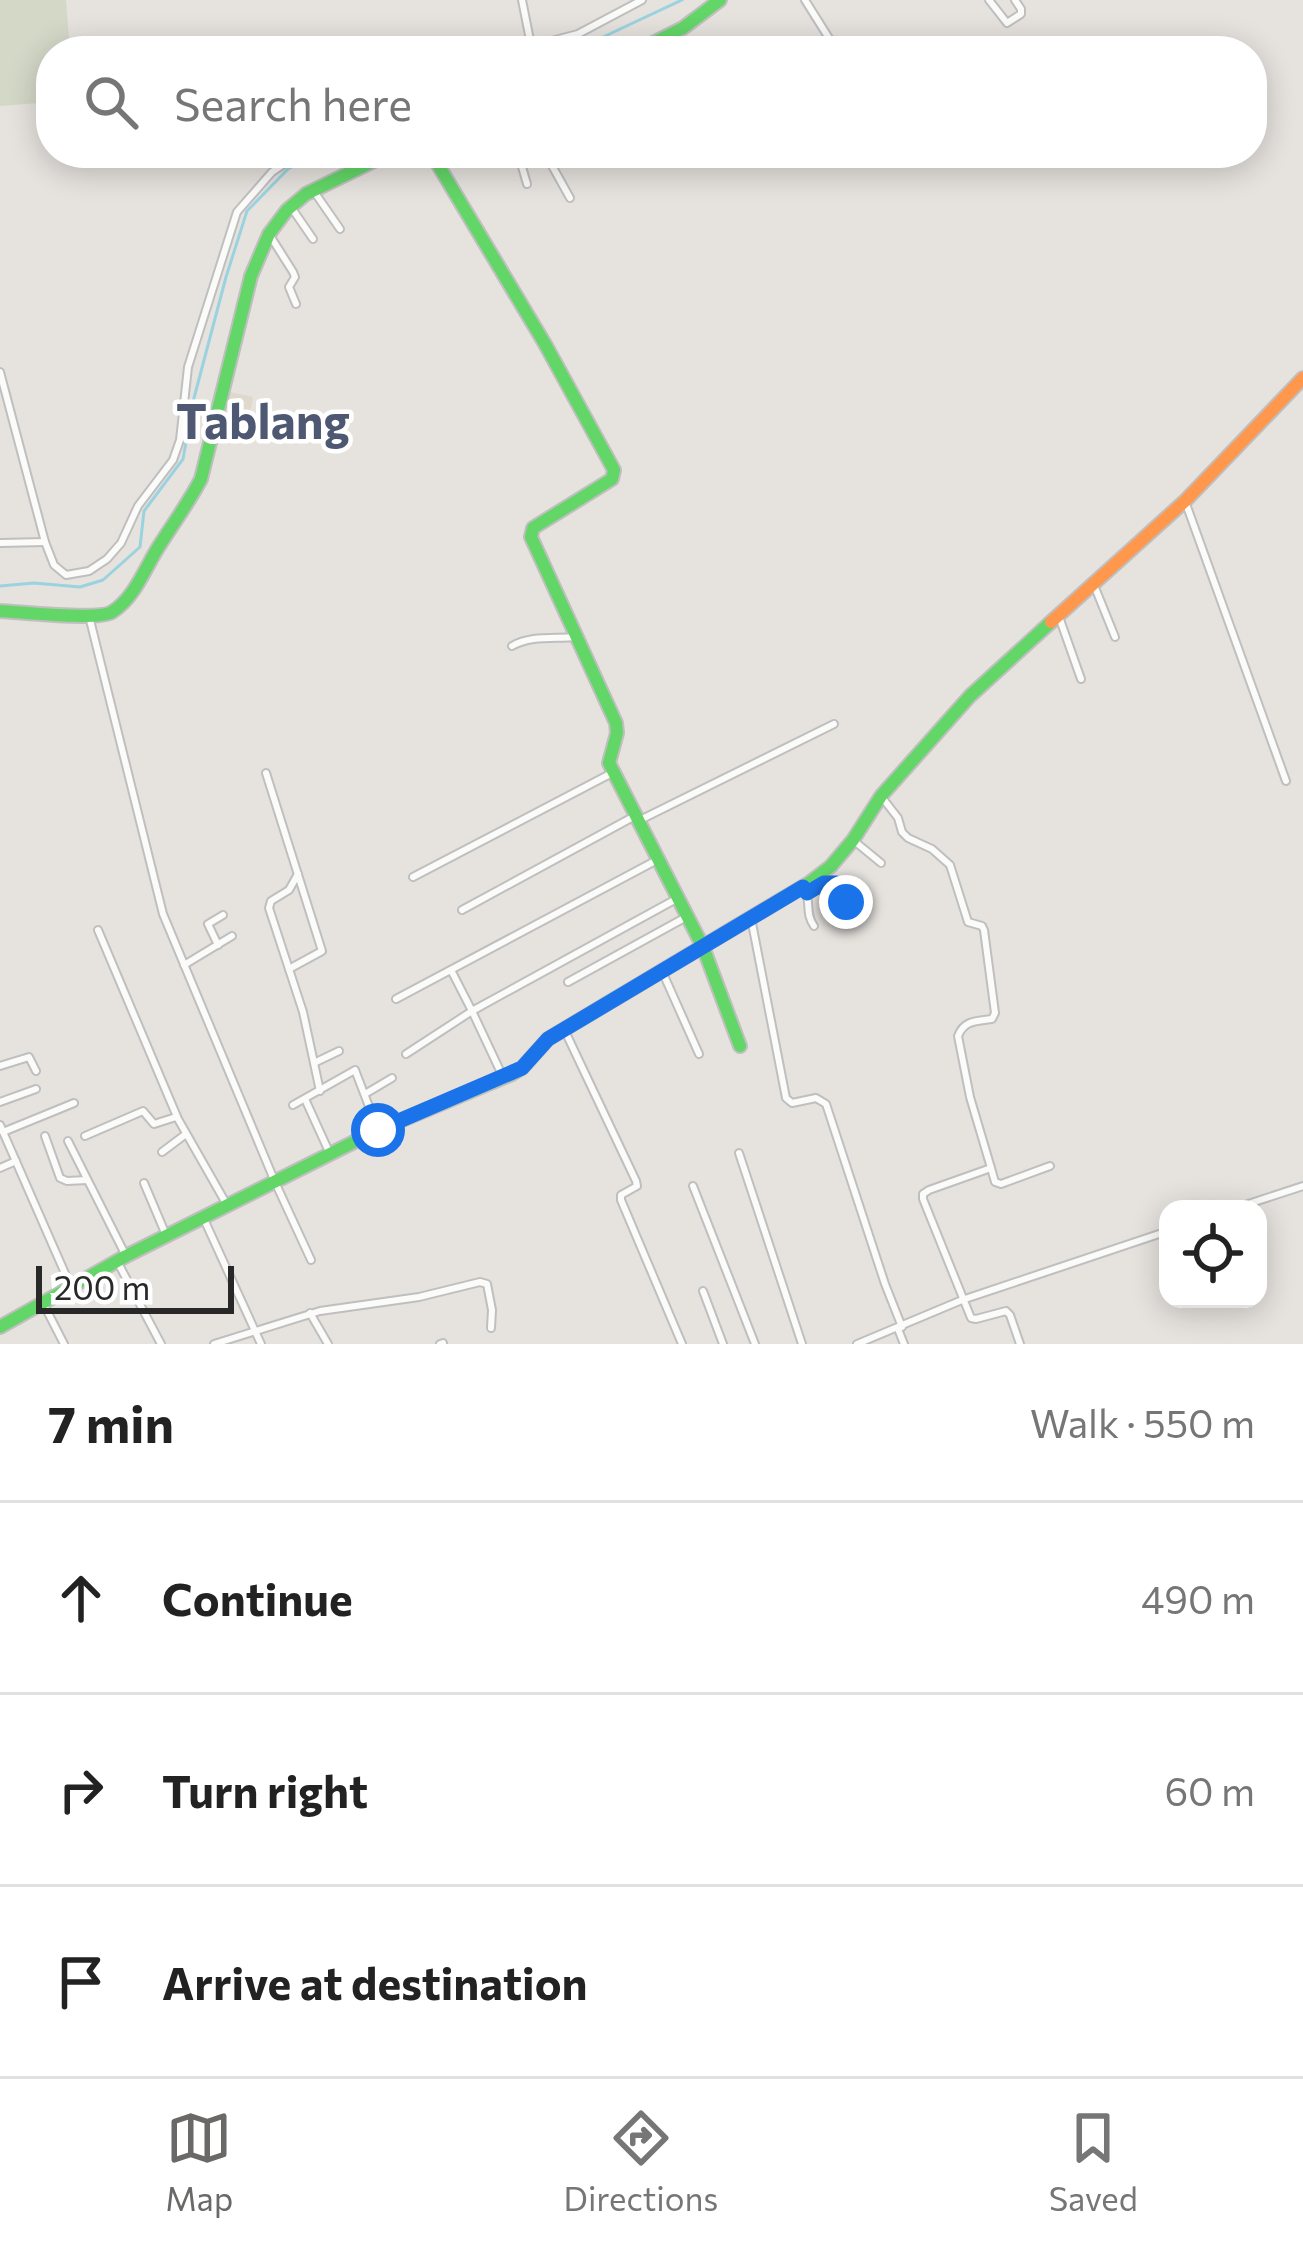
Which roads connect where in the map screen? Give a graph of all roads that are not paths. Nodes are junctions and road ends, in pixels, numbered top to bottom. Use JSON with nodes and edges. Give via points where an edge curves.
{"nodes":[{"id":1,"x":522,"y":0,"type":"edge"},
{"id":2,"x":642,"y":0,"type":"edge"},
{"id":3,"x":720,"y":0,"type":"edge"},
{"id":4,"x":806,"y":0,"type":"edge"},
{"id":5,"x":988,"y":0,"type":"edge"},
{"id":6,"x":1015,"y":0,"type":"edge"},
{"id":7,"x":529,"y":36,"type":"edge"},
{"id":8,"x":569,"y":36,"type":"edge"},
{"id":9,"x":667,"y":36,"type":"edge"},
{"id":10,"x":828,"y":36,"type":"edge"},
{"id":11,"x":278,"y":168,"type":"edge"},
{"id":12,"x":359,"y":168,"type":"edge"},
{"id":13,"x":440,"y":168,"type":"edge"},
{"id":14,"x":522,"y":168,"type":"edge"},
{"id":15,"x":553,"y":168,"type":"edge"},
{"id":16,"x":527,"y":184,"type":"dead end"},
{"id":17,"x":313,"y":190,"type":"junction"},
{"id":18,"x":570,"y":198,"type":"dead end"},
{"id":19,"x":291,"y":207,"type":"junction"},
{"id":20,"x":340,"y":229,"type":"dead end"},
{"id":21,"x":269,"y":234,"type":"junction"},
{"id":22,"x":313,"y":239,"type":"dead end"},
{"id":23,"x":296,"y":304,"type":"dead end"},
{"id":24,"x":0,"y":372,"type":"edge"},
{"id":25,"x":1303,"y":378,"type":"edge"},
{"id":26,"x":1185,"y":501,"type":"junction"},
{"id":27,"x":45,"y":542,"type":"junction"},
{"id":28,"x":0,"y":543,"type":"edge"},
{"id":29,"x":1093,"y":582,"type":"junction"},
{"id":30,"x":0,"y":610,"type":"edge"},
{"id":31,"x":1058,"y":614,"type":"junction"},
{"id":32,"x":88,"y":616,"type":"junction"},
{"id":33,"x":576,"y":637,"type":"junction"},
{"id":34,"x":1115,"y":637,"type":"dead end"},
{"id":35,"x":512,"y":646,"type":"dead end"},
{"id":36,"x":1081,"y":679,"type":"dead end"},
{"id":37,"x":834,"y":724,"type":"dead end"},
{"id":38,"x":266,"y":773,"type":"dead end"},
{"id":39,"x":613,"y":773,"type":"junction"},
{"id":40,"x":1286,"y":781,"type":"dead end"},
{"id":41,"x":881,"y":796,"type":"junction"},
{"id":42,"x":635,"y":819,"type":"junction"},
{"id":43,"x":853,"y":840,"type":"junction"},
{"id":44,"x":657,"y":860,"type":"junction"},
{"id":45,"x":881,"y":863,"type":"dead end"},
{"id":46,"x":298,"y":874,"type":"junction"},
{"id":47,"x":413,"y":877,"type":"dead end"},
{"id":48,"x":805,"y":890,"type":"junction"},
{"id":49,"x":678,"y":898,"type":"junction"},
{"id":50,"x":846,"y":902,"type":"dead end"},
{"id":51,"x":463,"y":910,"type":"dead end"},
{"id":52,"x":223,"y":915,"type":"dead end"},
{"id":53,"x":688,"y":916,"type":"junction"},
{"id":54,"x":751,"y":919,"type":"junction"},
{"id":55,"x":814,"y":926,"type":"dead end"},
{"id":56,"x":98,"y":930,"type":"dead end"},
{"id":57,"x":232,"y":936,"type":"dead end"},
{"id":58,"x":218,"y":945,"type":"junction"},
{"id":59,"x":703,"y":946,"type":"junction"},
{"id":60,"x":183,"y":965,"type":"junction"},
{"id":61,"x":289,"y":969,"type":"junction"},
{"id":62,"x":452,"y":970,"type":"junction"},
{"id":63,"x":662,"y":971,"type":"junction"},
{"id":64,"x":568,"y":982,"type":"dead end"},
{"id":65,"x":396,"y":999,"type":"dead end"},
{"id":66,"x":472,"y":1011,"type":"junction"},
{"id":67,"x":564,"y":1029,"type":"junction"},
{"id":68,"x":740,"y":1046,"type":"dead end"},
{"id":69,"x":339,"y":1052,"type":"dead end"},
{"id":70,"x":406,"y":1054,"type":"dead end"},
{"id":71,"x":699,"y":1054,"type":"dead end"},
{"id":72,"x":365,"y":1061,"type":"dead end"},
{"id":73,"x":316,"y":1062,"type":"junction"},
{"id":74,"x":0,"y":1066,"type":"edge"},
{"id":75,"x":356,"y":1070,"type":"junction"},
{"id":76,"x":36,"y":1071,"type":"dead end"},
{"id":77,"x":392,"y":1078,"type":"dead end"},
{"id":78,"x":503,"y":1078,"type":"junction"},
{"id":79,"x":36,"y":1089,"type":"dead end"},
{"id":80,"x":320,"y":1090,"type":"junction"},
{"id":81,"x":364,"y":1094,"type":"junction"},
{"id":82,"x":305,"y":1099,"type":"junction"},
{"id":83,"x":0,"y":1102,"type":"edge"},
{"id":84,"x":74,"y":1103,"type":"dead end"},
{"id":85,"x":293,"y":1105,"type":"dead end"},
{"id":86,"x":176,"y":1117,"type":"junction"},
{"id":87,"x":2,"y":1128,"type":"edge"},
{"id":88,"x":378,"y":1130,"type":"junction"},
{"id":89,"x":186,"y":1134,"type":"junction"},
{"id":90,"x":45,"y":1136,"type":"dead end"},
{"id":91,"x":85,"y":1136,"type":"dead end"},
{"id":92,"x":68,"y":1141,"type":"dead end"},
{"id":93,"x":162,"y":1152,"type":"dead end"},
{"id":94,"x":739,"y":1153,"type":"dead end"},
{"id":95,"x":330,"y":1154,"type":"junction"},
{"id":96,"x":16,"y":1161,"type":"junction"},
{"id":97,"x":1050,"y":1166,"type":"dead end"},
{"id":98,"x":0,"y":1168,"type":"edge"},
{"id":99,"x":991,"y":1168,"type":"junction"},
{"id":100,"x":87,"y":1180,"type":"junction"},
{"id":101,"x":274,"y":1182,"type":"junction"},
{"id":102,"x":144,"y":1184,"type":"dead end"},
{"id":103,"x":693,"y":1186,"type":"dead end"},
{"id":104,"x":1303,"y":1186,"type":"edge"},
{"id":105,"x":1260,"y":1200,"type":"edge"},
{"id":106,"x":227,"y":1205,"type":"junction"},
{"id":107,"x":203,"y":1217,"type":"junction"},
{"id":108,"x":1159,"y":1234,"type":"edge"},
{"id":109,"x":166,"y":1236,"type":"junction"},
{"id":110,"x":122,"y":1258,"type":"junction"},
{"id":111,"x":311,"y":1260,"type":"dead end"},
{"id":112,"x":70,"y":1286,"type":"junction"},
{"id":113,"x":703,"y":1292,"type":"dead end"},
{"id":114,"x":962,"y":1300,"type":"junction"},
{"id":115,"x":43,"y":1303,"type":"junction"},
{"id":116,"x":310,"y":1313,"type":"junction"},
{"id":117,"x":0,"y":1328,"type":"edge"},
{"id":118,"x":491,"y":1328,"type":"dead end"},
{"id":119,"x":900,"y":1328,"type":"junction"},
{"id":120,"x":254,"y":1330,"type":"junction"},
{"id":121,"x":64,"y":1344,"type":"edge"},
{"id":122,"x":161,"y":1344,"type":"edge"},
{"id":123,"x":215,"y":1344,"type":"edge"},
{"id":124,"x":261,"y":1344,"type":"edge"},
{"id":125,"x":328,"y":1344,"type":"edge"},
{"id":126,"x":682,"y":1344,"type":"edge"},
{"id":127,"x":723,"y":1344,"type":"edge"},
{"id":128,"x":755,"y":1344,"type":"edge"},
{"id":129,"x":802,"y":1344,"type":"edge"},
{"id":130,"x":857,"y":1344,"type":"edge"},
{"id":131,"x":904,"y":1344,"type":"edge"},
{"id":132,"x":1020,"y":1344,"type":"edge"}],
"edges":[{"from":1,"to":7,"type":"street"},
{"from":2,"to":8,"type":"street"},
{"from":3,"to":9,"type":"street"},
{"from":4,"to":10,"type":"street"},
{"from":5,"to":6,"type":"street","via":[[1007,23],[1021,14]]},
{"from":11,"to":27,"type":"street","via":[[239,206],[188,367],[177,452],[121,543],[88,571],[66,575]]},
{"from":12,"to":17,"type":"street"},
{"from":13,"to":33,"type":"street","via":[[614,470],[612,479],[530,532]]},
{"from":14,"to":16,"type":"street"},
{"from":15,"to":18,"type":"street"},
{"from":17,"to":19,"type":"street"},
{"from":17,"to":20,"type":"street"},
{"from":19,"to":21,"type":"street"},
{"from":19,"to":22,"type":"street"},
{"from":21,"to":23,"type":"street","via":[[295,277],[289,287]]},
{"from":21,"to":32,"type":"street","via":[[251,275],[201,478],[123,604]]},
{"from":24,"to":27,"type":"street"},
{"from":25,"to":26,"type":"street"},
{"from":26,"to":29,"type":"street"},
{"from":26,"to":40,"type":"street"},
{"from":27,"to":28,"type":"street"},
{"from":29,"to":31,"type":"street"},
{"from":29,"to":34,"type":"street"},
{"from":30,"to":32,"type":"street"},
{"from":31,"to":36,"type":"street"},
{"from":31,"to":41,"type":"street","via":[[970,695]]},
{"from":32,"to":60,"type":"street"},
{"from":33,"to":35,"type":"street"},
{"from":33,"to":39,"type":"street","via":[[617,728]]},
{"from":37,"to":42,"type":"street"},
{"from":38,"to":46,"type":"street"},
{"from":39,"to":42,"type":"street"},
{"from":39,"to":47,"type":"street"},
{"from":41,"to":43,"type":"street"},
{"from":41,"to":99,"type":"street","via":[[908,838],[944,857],[968,922],[984,930],[995,1013],[967,1023],[958,1036]]},
{"from":42,"to":44,"type":"street"},
{"from":42,"to":51,"type":"street"},
{"from":43,"to":45,"type":"street"},
{"from":43,"to":48,"type":"street"},
{"from":44,"to":49,"type":"street"},
{"from":44,"to":62,"type":"street"},
{"from":46,"to":61,"type":"street","via":[[268,908]]},
{"from":46,"to":61,"type":"street","via":[[322,951]]},
{"from":48,"to":50,"type":"street","via":[[832,882]]},
{"from":48,"to":54,"type":"street"},
{"from":48,"to":55,"type":"street"},
{"from":49,"to":53,"type":"street"},
{"from":49,"to":66,"type":"street"},
{"from":52,"to":58,"type":"street","via":[[208,924]]},
{"from":53,"to":59,"type":"street"},
{"from":53,"to":64,"type":"street"},
{"from":54,"to":59,"type":"street"},
{"from":54,"to":119,"type":"street","via":[[786,1099],[826,1104]]},
{"from":56,"to":86,"type":"street"},
{"from":57,"to":58,"type":"street"},
{"from":58,"to":60,"type":"street"},
{"from":59,"to":63,"type":"street"},
{"from":59,"to":68,"type":"street"},
{"from":60,"to":101,"type":"street"},
{"from":61,"to":73,"type":"street"},
{"from":62,"to":65,"type":"street"},
{"from":62,"to":66,"type":"street"},
{"from":63,"to":67,"type":"street"},
{"from":63,"to":71,"type":"street"},
{"from":66,"to":70,"type":"street"},
{"from":66,"to":78,"type":"street"},
{"from":67,"to":78,"type":"street"},
{"from":67,"to":126,"type":"street","via":[[636,1181],[621,1200]]},
{"from":69,"to":73,"type":"street"},
{"from":72,"to":75,"type":"street"},
{"from":73,"to":80,"type":"street"},
{"from":74,"to":76,"type":"street","via":[[29,1057]]},
{"from":75,"to":80,"type":"street"},
{"from":75,"to":81,"type":"street"},
{"from":77,"to":81,"type":"street"},
{"from":78,"to":88,"type":"street"},
{"from":79,"to":83,"type":"street"},
{"from":80,"to":82,"type":"street"},
{"from":81,"to":88,"type":"street"},
{"from":82,"to":85,"type":"street"},
{"from":82,"to":95,"type":"street"},
{"from":84,"to":87,"type":"street"},
{"from":86,"to":89,"type":"street"},
{"from":86,"to":91,"type":"street","via":[[154,1124],[142,1111]]},
{"from":87,"to":96,"type":"street"},
{"from":88,"to":95,"type":"street"},
{"from":89,"to":93,"type":"street"},
{"from":89,"to":106,"type":"street"},
{"from":90,"to":100,"type":"street","via":[[60,1178]]},
{"from":92,"to":100,"type":"street"},
{"from":94,"to":129,"type":"street"},
{"from":95,"to":101,"type":"street"},
{"from":96,"to":98,"type":"street"},
{"from":96,"to":112,"type":"street"},
{"from":97,"to":99,"type":"street","via":[[1001,1184]]},
{"from":99,"to":114,"type":"street","via":[[923,1194]]},
{"from":100,"to":110,"type":"street"},
{"from":101,"to":106,"type":"street"},
{"from":101,"to":111,"type":"street"},
{"from":102,"to":109,"type":"street"},
{"from":103,"to":128,"type":"street"},
{"from":104,"to":105,"type":"street"},
{"from":106,"to":107,"type":"street"},
{"from":107,"to":109,"type":"street"},
{"from":107,"to":120,"type":"street"},
{"from":108,"to":114,"type":"street"},
{"from":109,"to":110,"type":"street"},
{"from":110,"to":112,"type":"street"},
{"from":110,"to":122,"type":"street"},
{"from":112,"to":115,"type":"street"},
{"from":113,"to":127,"type":"street"},
{"from":114,"to":119,"type":"street"},
{"from":114,"to":132,"type":"street","via":[[974,1319],[1008,1313]]},
{"from":115,"to":117,"type":"street"},
{"from":115,"to":121,"type":"street"},
{"from":116,"to":118,"type":"street","via":[[484,1282]]},
{"from":116,"to":120,"type":"street"},
{"from":116,"to":125,"type":"street"},
{"from":119,"to":130,"type":"street"},
{"from":119,"to":131,"type":"street"},
{"from":120,"to":123,"type":"street"},
{"from":120,"to":124,"type":"street"}]}
